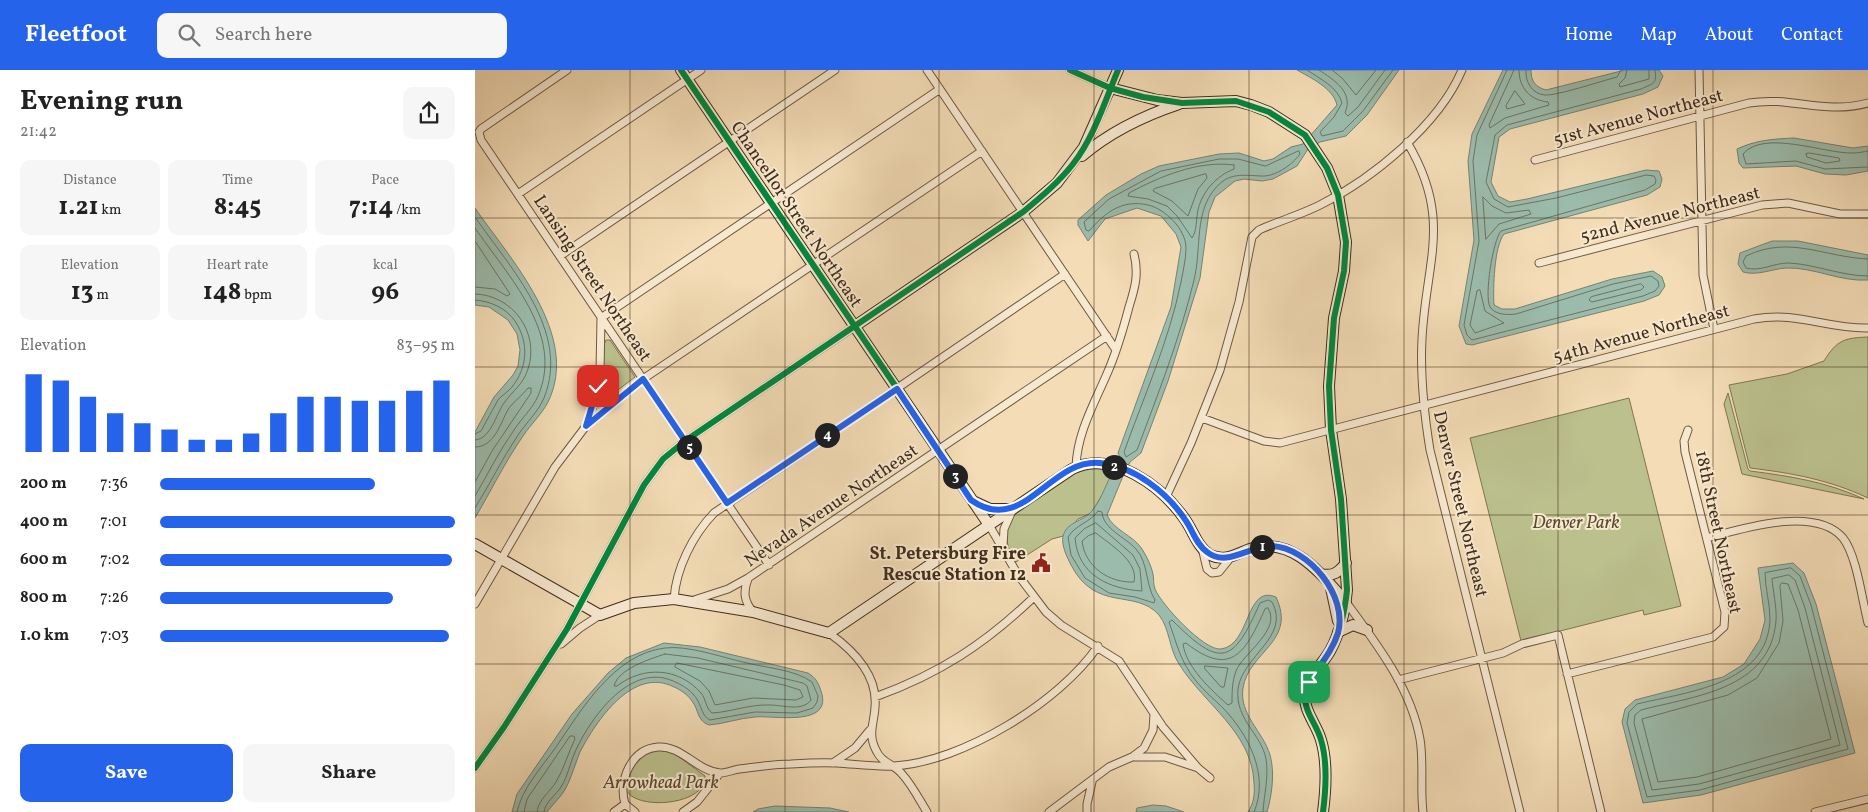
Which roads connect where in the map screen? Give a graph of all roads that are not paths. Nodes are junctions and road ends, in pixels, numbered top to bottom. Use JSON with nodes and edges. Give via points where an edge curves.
{"nodes":[{"id":1,"x":567,"y":70,"type":"edge"},
{"id":2,"x":681,"y":70,"type":"edge"},
{"id":3,"x":701,"y":70,"type":"edge"},
{"id":4,"x":835,"y":70,"type":"edge"},
{"id":5,"x":927,"y":70,"type":"edge"},
{"id":6,"x":1070,"y":70,"type":"edge"},
{"id":7,"x":1118,"y":70,"type":"edge"},
{"id":8,"x":1462,"y":70,"type":"edge"},
{"id":9,"x":1699,"y":70,"type":"edge"},
{"id":10,"x":687,"y":80,"type":"junction"},
{"id":11,"x":1111,"y":88,"type":"junction"},
{"id":12,"x":940,"y":89,"type":"junction"},
{"id":13,"x":1182,"y":103,"type":"junction"},
{"id":14,"x":1868,"y":103,"type":"edge"},
{"id":15,"x":1700,"y":116,"type":"junction"},
{"id":16,"x":729,"y":141,"type":"junction"},
{"id":17,"x":1407,"y":142,"type":"junction"},
{"id":18,"x":982,"y":151,"type":"junction"},
{"id":19,"x":1535,"y":160,"type":"dead end"},
{"id":20,"x":1074,"y":163,"type":"junction"},
{"id":21,"x":518,"y":194,"type":"junction"},
{"id":22,"x":1338,"y":195,"type":"junction"},
{"id":23,"x":771,"y":204,"type":"junction"},
{"id":24,"x":1023,"y":212,"type":"junction"},
{"id":25,"x":1868,"y":214,"type":"edge"},
{"id":26,"x":1702,"y":220,"type":"junction"},
{"id":27,"x":1134,"y":254,"type":"dead end"},
{"id":28,"x":560,"y":256,"type":"junction"},
{"id":29,"x":1539,"y":263,"type":"dead end"},
{"id":30,"x":812,"y":265,"type":"junction"},
{"id":31,"x":1065,"y":274,"type":"junction"},
{"id":32,"x":601,"y":318,"type":"junction"},
{"id":33,"x":855,"y":326,"type":"junction"},
{"id":34,"x":1868,"y":328,"type":"edge"},
{"id":35,"x":1714,"y":329,"type":"junction"},
{"id":36,"x":1107,"y":336,"type":"junction"},
{"id":37,"x":1116,"y":350,"type":"junction"},
{"id":38,"x":643,"y":379,"type":"junction"},
{"id":39,"x":897,"y":389,"type":"junction"},
{"id":40,"x":1423,"y":406,"type":"junction"},
{"id":41,"x":1202,"y":418,"type":"junction"},
{"id":42,"x":586,"y":426,"type":"junction"},
{"id":43,"x":1331,"y":430,"type":"junction"},
{"id":44,"x":1688,"y":430,"type":"dead end"},
{"id":45,"x":685,"y":441,"type":"junction"},
{"id":46,"x":938,"y":450,"type":"junction"},
{"id":47,"x":1076,"y":467,"type":"junction"},
{"id":48,"x":1166,"y":497,"type":"junction"},
{"id":49,"x":971,"y":500,"type":"junction"},
{"id":50,"x":727,"y":503,"type":"junction"},
{"id":51,"x":1014,"y":508,"type":"junction"},
{"id":52,"x":989,"y":525,"type":"junction"},
{"id":53,"x":1707,"y":538,"type":"junction"},
{"id":54,"x":475,"y":544,"type":"edge"},
{"id":55,"x":1201,"y":548,"type":"junction"},
{"id":56,"x":1003,"y":549,"type":"junction"},
{"id":57,"x":1231,"y":557,"type":"junction"},
{"id":58,"x":502,"y":560,"type":"junction"},
{"id":59,"x":1346,"y":563,"type":"junction"},
{"id":60,"x":769,"y":565,"type":"junction"},
{"id":61,"x":1321,"y":574,"type":"junction"},
{"id":62,"x":748,"y":578,"type":"junction"},
{"id":63,"x":1329,"y":584,"type":"junction"},
{"id":64,"x":1033,"y":597,"type":"junction"},
{"id":65,"x":674,"y":599,"type":"junction"},
{"id":66,"x":690,"y":601,"type":"junction"},
{"id":67,"x":1346,"y":602,"type":"junction"},
{"id":68,"x":475,"y":604,"type":"edge"},
{"id":69,"x":581,"y":604,"type":"junction"},
{"id":70,"x":753,"y":612,"type":"junction"},
{"id":71,"x":600,"y":615,"type":"junction"},
{"id":72,"x":1868,"y":623,"type":"edge"},
{"id":73,"x":1367,"y":630,"type":"junction"},
{"id":74,"x":1338,"y":632,"type":"junction"},
{"id":75,"x":829,"y":633,"type":"junction"},
{"id":76,"x":1098,"y":646,"type":"junction"},
{"id":77,"x":553,"y":652,"type":"junction"},
{"id":78,"x":1482,"y":658,"type":"junction"},
{"id":79,"x":1567,"y":674,"type":"junction"},
{"id":80,"x":1397,"y":680,"type":"junction"},
{"id":81,"x":875,"y":697,"type":"junction"},
{"id":82,"x":1154,"y":714,"type":"junction"},
{"id":83,"x":870,"y":730,"type":"junction"},
{"id":84,"x":1132,"y":757,"type":"junction"},
{"id":85,"x":833,"y":762,"type":"junction"},
{"id":86,"x":895,"y":766,"type":"junction"},
{"id":87,"x":475,"y":768,"type":"edge"},
{"id":88,"x":1197,"y":768,"type":"junction"},
{"id":89,"x":720,"y":773,"type":"junction"},
{"id":90,"x":1210,"y":778,"type":"dead end"},
{"id":91,"x":1093,"y":782,"type":"junction"},
{"id":92,"x":1868,"y":799,"type":"edge"},
{"id":93,"x":625,"y":804,"type":"junction"},
{"id":94,"x":614,"y":812,"type":"edge"},
{"id":95,"x":635,"y":812,"type":"edge"},
{"id":96,"x":683,"y":812,"type":"edge"},
{"id":97,"x":927,"y":812,"type":"edge"},
{"id":98,"x":1049,"y":812,"type":"edge"},
{"id":99,"x":1087,"y":812,"type":"edge"},
{"id":100,"x":1323,"y":812,"type":"edge"},
{"id":101,"x":1423,"y":812,"type":"edge"},
{"id":102,"x":1520,"y":812,"type":"edge"},
{"id":103,"x":1601,"y":812,"type":"edge"},
{"id":104,"x":1815,"y":812,"type":"edge"}],
"edges":[{"from":1,"to":21,"type":"street","name":"Lansing Street Northeast","via":[[479,132],[481,140]]},
{"from":2,"to":10,"type":"street","name":"Chancellor Street Northeast"},
{"from":3,"to":10,"type":"street"},
{"from":4,"to":16,"type":"street"},
{"from":5,"to":12,"type":"street"},
{"from":6,"to":11,"type":"street"},
{"from":7,"to":11,"type":"street"},
{"from":8,"to":17,"type":"street","via":[[1443,101]]},
{"from":9,"to":15,"type":"street"},
{"from":10,"to":16,"type":"street","name":"Chancellor Street Northeast"},
{"from":10,"to":21,"type":"street"},
{"from":11,"to":13,"type":"street"},
{"from":11,"to":20,"type":"street"},
{"from":12,"to":18,"type":"street"},
{"from":12,"to":23,"type":"street"},
{"from":13,"to":20,"type":"street","via":[[1122,128]]},
{"from":13,"to":22,"type":"street","via":[[1235,101],[1269,112],[1305,135],[1327,168]]},
{"from":14,"to":15,"type":"street","name":"51st Avenue Northeast","via":[[1832,108],[1765,100]]},
{"from":15,"to":19,"type":"street","name":"51st Avenue Northeast"},
{"from":15,"to":26,"type":"street"},
{"from":16,"to":23,"type":"street","name":"Chancellor Street Northeast"},
{"from":16,"to":28,"type":"street"},
{"from":17,"to":22,"type":"street","via":[[1378,168]]},
{"from":17,"to":40,"type":"street","name":"Denver Street Northeast","via":[[1425,181],[1435,229],[1422,339]]},
{"from":18,"to":24,"type":"street"},
{"from":18,"to":30,"type":"street"},
{"from":20,"to":24,"type":"street","via":[[1057,183]]},
{"from":21,"to":28,"type":"street","name":"Lansing Street Northeast"},
{"from":22,"to":41,"type":"street","via":[[1259,230],[1252,237],[1229,338]]},
{"from":22,"to":43,"type":"street","via":[[1346,249],[1331,346]]},
{"from":23,"to":30,"type":"street","name":"Chancellor Street Northeast"},
{"from":23,"to":32,"type":"street"},
{"from":24,"to":31,"type":"street"},
{"from":24,"to":33,"type":"street"},
{"from":25,"to":26,"type":"street","name":"52nd Avenue Northeast","via":[[1840,214],[1801,204],[1776,203]]},
{"from":26,"to":29,"type":"street","name":"52nd Avenue Northeast"},
{"from":26,"to":35,"type":"street","via":[[1703,275]]},
{"from":27,"to":37,"type":"street","via":[[1137,278]]},
{"from":28,"to":32,"type":"street","name":"Lansing Street Northeast"},
{"from":30,"to":33,"type":"street","name":"Chancellor Street Northeast"},
{"from":30,"to":38,"type":"street"},
{"from":31,"to":36,"type":"street"},
{"from":31,"to":39,"type":"street"},
{"from":32,"to":38,"type":"street","name":"Lansing Street Northeast"},
{"from":32,"to":42,"type":"street","via":[[599,379]]},
{"from":33,"to":39,"type":"street","name":"Chancellor Street Northeast"},
{"from":33,"to":45,"type":"street"},
{"from":34,"to":35,"type":"street","name":"54th Avenue Northeast","via":[[1836,326],[1782,315],[1754,318]]},
{"from":35,"to":40,"type":"street","name":"54th Avenue Northeast"},
{"from":36,"to":37,"type":"street"},
{"from":36,"to":46,"type":"street","name":"Nevada Avenue Northeast"},
{"from":37,"to":47,"type":"street","via":[[1087,415]]},
{"from":38,"to":42,"type":"street"},
{"from":38,"to":45,"type":"street","name":"Lansing Street Northeast"},
{"from":39,"to":46,"type":"street","name":"Chancellor Street Northeast"},
{"from":39,"to":50,"type":"street"},
{"from":40,"to":43,"type":"street","name":"54th Avenue Northeast"},
{"from":40,"to":78,"type":"street","name":"Denver Street Northeast","via":[[1430,450]]},
{"from":41,"to":43,"type":"street","name":"54th Avenue Northeast","via":[[1269,443]]},
{"from":41,"to":48,"type":"street"},
{"from":42,"to":58,"type":"street","via":[[555,467]]},
{"from":43,"to":59,"type":"street"},
{"from":44,"to":53,"type":"street","name":"18th Street Northeast","via":[[1685,452]]},
{"from":45,"to":50,"type":"street","name":"Lansing Street Northeast"},
{"from":45,"to":69,"type":"street","via":[[663,460],[644,485]]},
{"from":46,"to":49,"type":"street","name":"Chancellor Street Northeast"},
{"from":46,"to":60,"type":"street","name":"Nevada Avenue Northeast"},
{"from":47,"to":48,"type":"street","via":[[1101,463],[1118,468],[1151,484]]},
{"from":47,"to":51,"type":"street"},
{"from":48,"to":55,"type":"street","via":[[1184,518]]},
{"from":49,"to":51,"type":"street","via":[[989,509]]},
{"from":49,"to":52,"type":"street","name":"Chancellor Street Northeast"},
{"from":50,"to":60,"type":"street","name":"Lansing Street Northeast"},
{"from":50,"to":65,"type":"street","via":[[706,521],[690,547]]},
{"from":51,"to":52,"type":"street"},
{"from":51,"to":56,"type":"street","via":[[1004,529]]},
{"from":52,"to":56,"type":"street"},
{"from":52,"to":75,"type":"street"},
{"from":53,"to":72,"type":"street","via":[[1783,520],[1835,531],[1851,554]]},
{"from":53,"to":79,"type":"street","name":"18th Street Northeast","via":[[1726,618],[1723,627],[1713,637]]},
{"from":54,"to":58,"type":"street"},
{"from":55,"to":57,"type":"street","via":[[1216,557]]},
{"from":55,"to":57,"type":"street","via":[[1207,569],[1212,573],[1221,570]]},
{"from":56,"to":64,"type":"street"},
{"from":57,"to":61,"type":"street","via":[[1258,547],[1282,548],[1303,558]]},
{"from":58,"to":68,"type":"street"},
{"from":58,"to":69,"type":"street"},
{"from":59,"to":61,"type":"street","via":[[1337,573]]},
{"from":59,"to":67,"type":"street"},
{"from":60,"to":62,"type":"street","name":"Nevada Avenue Northeast"},
{"from":61,"to":63,"type":"street"},
{"from":62,"to":66,"type":"street","name":"Nevada Avenue Northeast","via":[[728,589]]},
{"from":62,"to":70,"type":"street","via":[[745,597]]},
{"from":63,"to":67,"type":"street"},
{"from":63,"to":74,"type":"street","via":[[1337,611]]},
{"from":64,"to":76,"type":"street","via":[[1061,625]]},
{"from":64,"to":81,"type":"street","via":[[998,630],[963,656],[916,681]]},
{"from":65,"to":66,"type":"street"},
{"from":65,"to":71,"type":"street","via":[[634,603]]},
{"from":66,"to":70,"type":"street"},
{"from":67,"to":73,"type":"street"},
{"from":67,"to":74,"type":"street"},
{"from":69,"to":71,"type":"street"},
{"from":69,"to":77,"type":"street"},
{"from":70,"to":75,"type":"street"},
{"from":71,"to":77,"type":"street"},
{"from":73,"to":74,"type":"street","via":[[1353,625]]},
{"from":73,"to":80,"type":"street"},
{"from":74,"to":100,"type":"street","via":[[1305,694],[1307,709],[1325,755]]},
{"from":75,"to":81,"type":"street","via":[[851,650],[863,665]]},
{"from":76,"to":82,"type":"street","via":[[1119,661]]},
{"from":76,"to":86,"type":"street","via":[[1055,692],[1005,726],[965,747]]},
{"from":77,"to":87,"type":"street"},
{"from":78,"to":79,"type":"street","via":[[1558,635]]},
{"from":78,"to":80,"type":"street"},
{"from":78,"to":102,"type":"street","name":"Denver Street Northeast"},
{"from":79,"to":103,"type":"street"},
{"from":80,"to":101,"type":"street","via":[[1413,713],[1420,739]]},
{"from":81,"to":83,"type":"street"},
{"from":82,"to":84,"type":"street","via":[[1149,743]]},
{"from":82,"to":88,"type":"street"},
{"from":83,"to":85,"type":"street","via":[[855,748]]},
{"from":83,"to":86,"type":"street","via":[[881,758]]},
{"from":84,"to":88,"type":"street","via":[[1165,757]]},
{"from":84,"to":91,"type":"street","via":[[1109,767]]},
{"from":85,"to":86,"type":"street"},
{"from":85,"to":89,"type":"street"},
{"from":86,"to":97,"type":"street"},
{"from":88,"to":90,"type":"street"},
{"from":89,"to":93,"type":"street","via":[[694,763],[672,748],[650,748],[638,756],[626,772],[622,789]]},
{"from":89,"to":96,"type":"street","via":[[697,802]]},
{"from":91,"to":98,"type":"street"},
{"from":91,"to":99,"type":"street"},
{"from":92,"to":104,"type":"street"},
{"from":93,"to":94,"type":"street"},
{"from":93,"to":95,"type":"street"}]}
